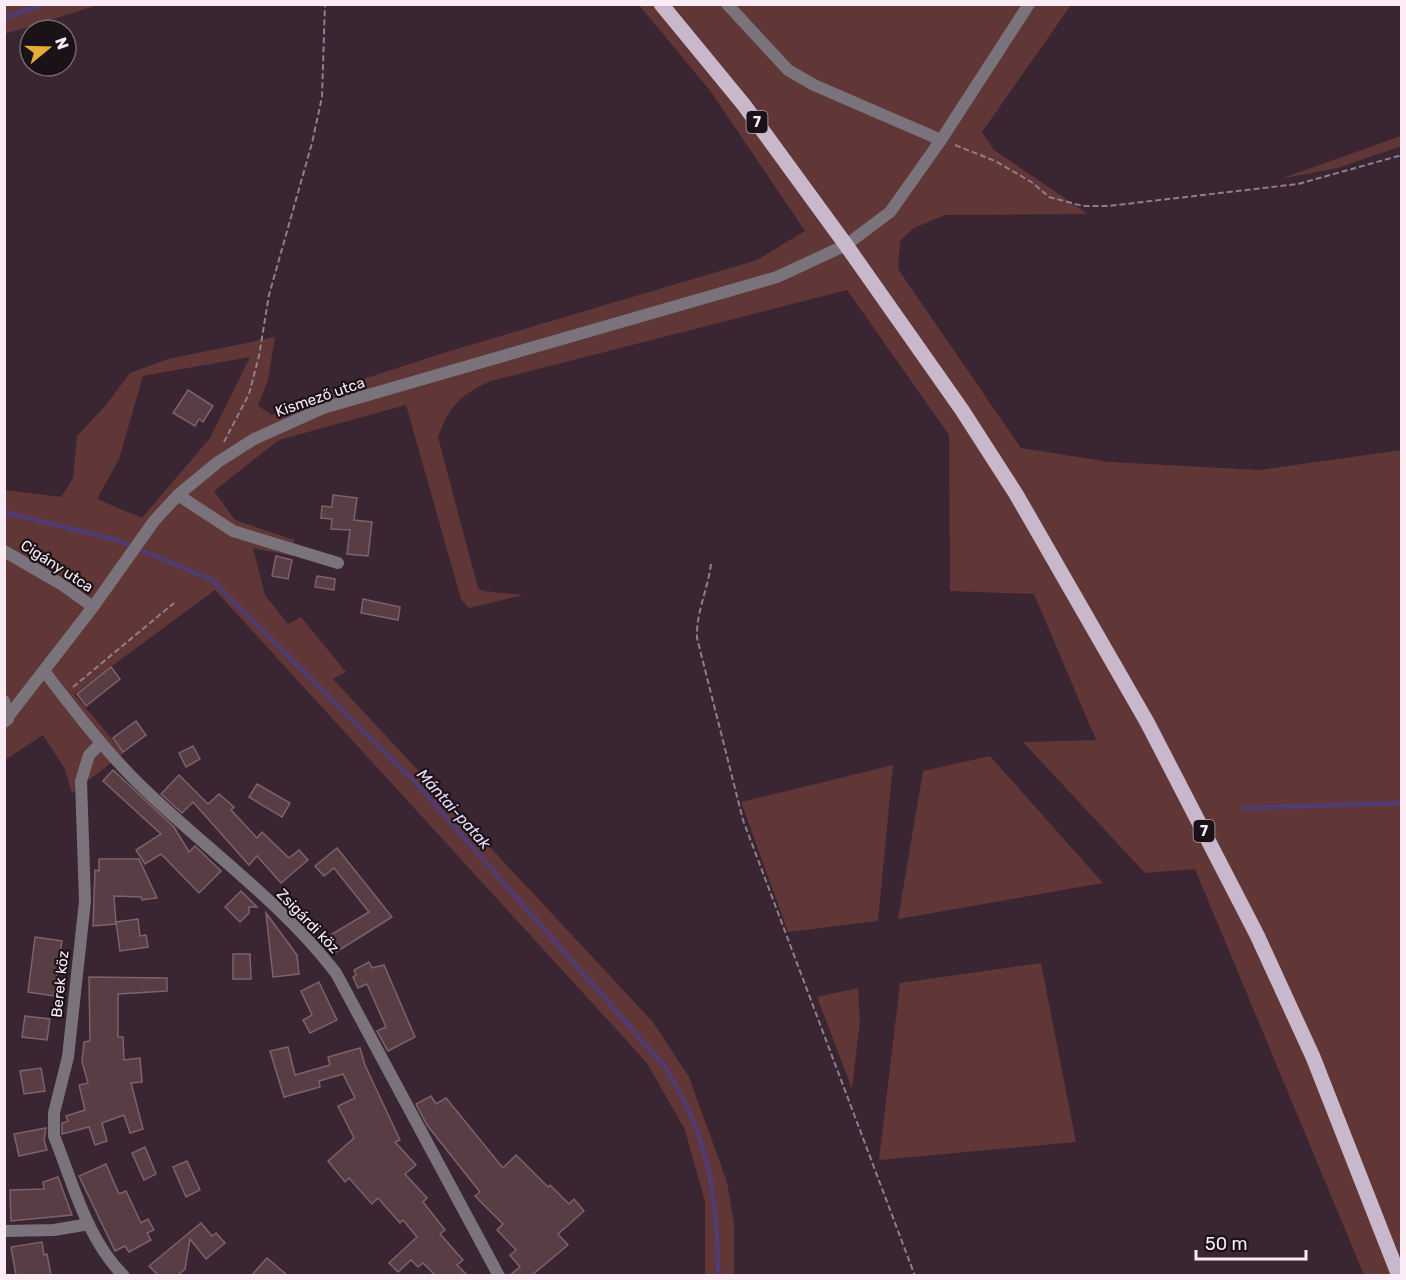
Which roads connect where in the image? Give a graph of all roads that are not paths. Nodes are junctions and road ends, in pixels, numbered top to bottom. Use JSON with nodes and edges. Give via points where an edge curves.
{"nodes":[{"id":1,"x":661,"y":4,"type":"edge"},
{"id":2,"x":727,"y":4,"type":"edge"},
{"id":3,"x":1029,"y":4,"type":"edge"},
{"id":4,"x":941,"y":140,"type":"junction"},
{"id":5,"x":846,"y":245,"type":"junction"},
{"id":6,"x":178,"y":495,"type":"junction"},
{"id":7,"x":4,"y":551,"type":"edge"},
{"id":8,"x":338,"y":563,"type":"dead end"},
{"id":9,"x":93,"y":607,"type":"junction"},
{"id":10,"x":44,"y":671,"type":"junction"},
{"id":11,"x":4,"y":701,"type":"edge"},
{"id":12,"x":6,"y":721,"type":"edge"},
{"id":13,"x":100,"y":744,"type":"junction"},
{"id":14,"x":89,"y":1224,"type":"junction"},
{"id":15,"x":4,"y":1231,"type":"edge"},
{"id":16,"x":123,"y":1275,"type":"edge"},
{"id":17,"x":499,"y":1275,"type":"edge"},
{"id":18,"x":1398,"y":1275,"type":"edge"}],
"edges":[{"from":1,"to":5,"type":"main road","number":"7","via":[[744,105]]},
{"from":2,"to":4,"type":"street","via":[[788,70]]},
{"from":3,"to":4,"type":"street","name":"Kismező utca"},
{"from":4,"to":5,"type":"street","name":"Kismező utca","via":[[890,212]]},
{"from":5,"to":6,"type":"street","name":"Kismező utca","via":[[746,287],[297,418],[218,462]]},
{"from":5,"to":18,"type":"main road","number":"7","via":[[1016,494],[1148,722],[1257,935],[1313,1058]]},
{"from":6,"to":8,"type":"street","via":[[233,531]]},
{"from":6,"to":9,"type":"street","name":"Kismező utca","via":[[141,537]]},
{"from":7,"to":9,"type":"street","name":"Cigány utca"},
{"from":9,"to":10,"type":"street","name":"Kismező utca"},
{"from":10,"to":12,"type":"street","name":"Kismező utca"},
{"from":10,"to":13,"type":"street","name":"Zsigárdi köz"},
{"from":11,"to":12,"type":"street"},
{"from":13,"to":14,"type":"street","name":"Berek köz","via":[[89,755],[81,781],[85,901],[68,1057],[53,1124],[54,1136]]},
{"from":13,"to":17,"type":"street","name":"Zsigárdi köz","via":[[301,932],[336,974]]},
{"from":14,"to":15,"type":"street","via":[[54,1230]]},
{"from":14,"to":16,"type":"street","name":"Berek köz"}]}
